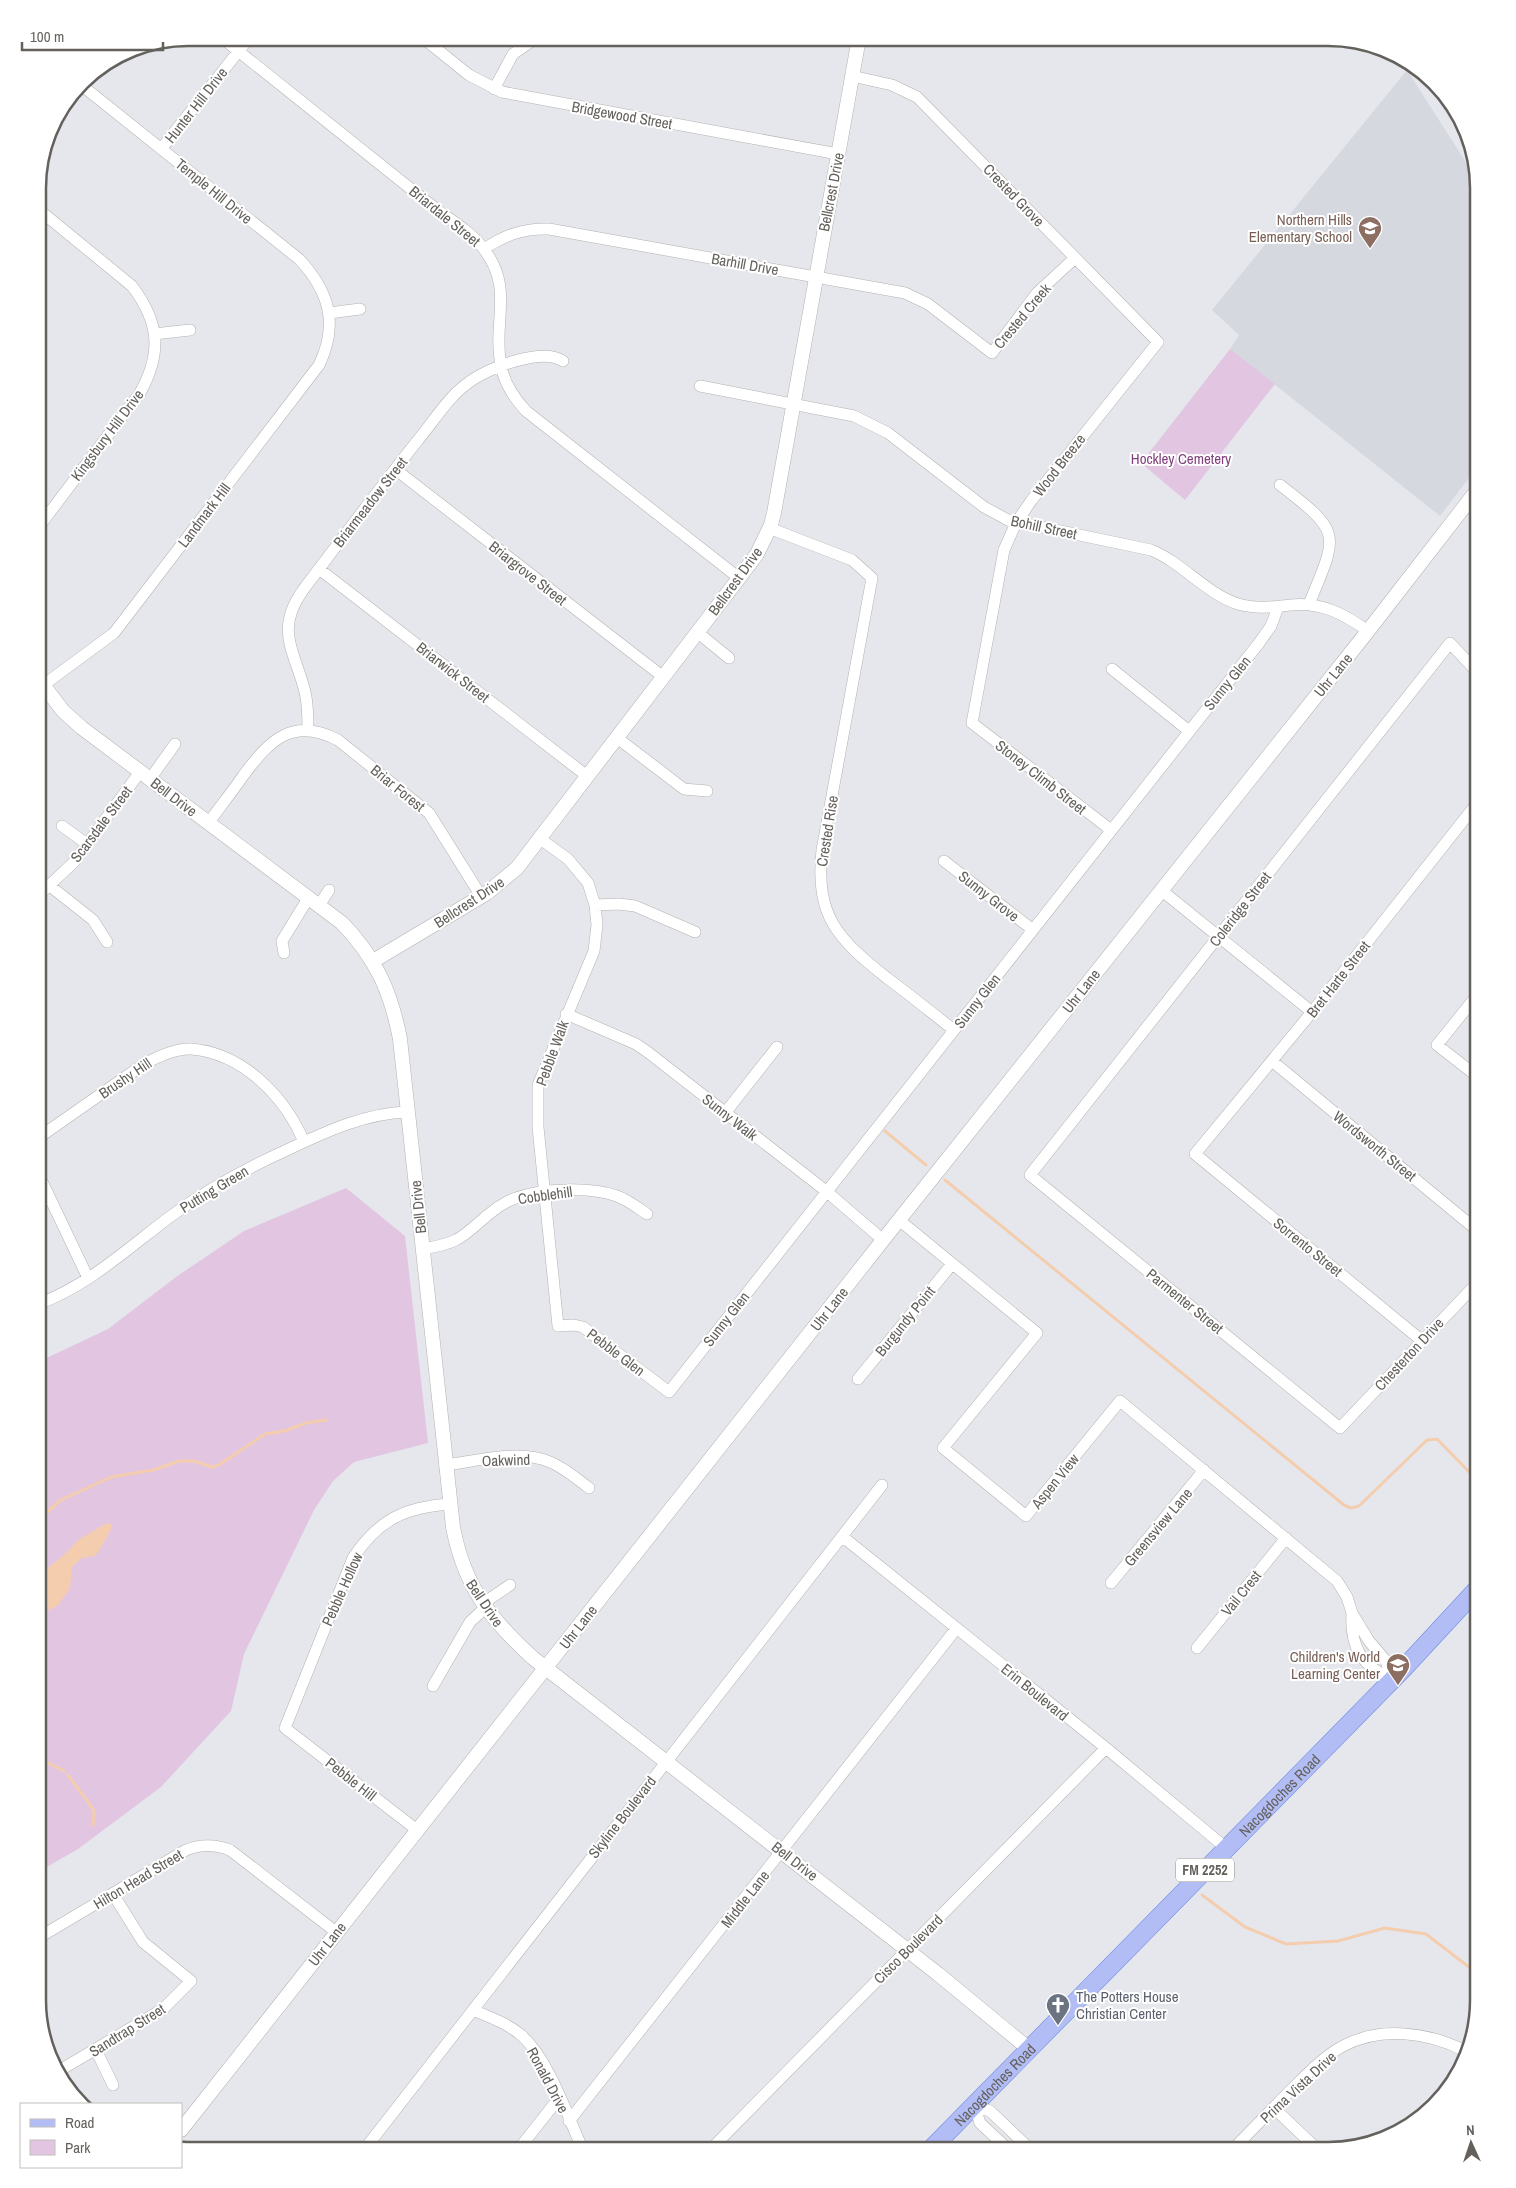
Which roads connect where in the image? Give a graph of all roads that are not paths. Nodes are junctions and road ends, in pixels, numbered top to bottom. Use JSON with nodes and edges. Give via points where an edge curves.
{"nodes":[{"id":1,"x":235,"y":47,"type":"edge"},
{"id":2,"x":242,"y":47,"type":"edge"},
{"id":3,"x":434,"y":47,"type":"edge"},
{"id":4,"x":523,"y":47,"type":"edge"},
{"id":5,"x":857,"y":47,"type":"edge"},
{"id":6,"x":239,"y":50,"type":"junction"},
{"id":7,"x":852,"y":76,"type":"junction"},
{"id":8,"x":87,"y":89,"type":"edge"},
{"id":9,"x":494,"y":89,"type":"junction"},
{"id":10,"x":162,"y":149,"type":"junction"},
{"id":11,"x":838,"y":154,"type":"junction"},
{"id":12,"x":47,"y":216,"type":"edge"},
{"id":13,"x":484,"y":249,"type":"junction"},
{"id":14,"x":1076,"y":258,"type":"junction"},
{"id":15,"x":815,"y":276,"type":"junction"},
{"id":16,"x":360,"y":309,"type":"dead end"},
{"id":17,"x":329,"y":313,"type":"junction"},
{"id":18,"x":190,"y":330,"type":"dead end"},
{"id":19,"x":154,"y":334,"type":"junction"},
{"id":20,"x":1158,"y":342,"type":"joint"},
{"id":21,"x":992,"y":353,"type":"joint"},
{"id":22,"x":563,"y":361,"type":"dead end"},
{"id":23,"x":501,"y":366,"type":"junction"},
{"id":24,"x":700,"y":386,"type":"dead end"},
{"id":25,"x":794,"y":404,"type":"junction"},
{"id":26,"x":395,"y":469,"type":"junction"},
{"id":27,"x":1280,"y":484,"type":"dead end"},
{"id":28,"x":1470,"y":499,"type":"edge"},
{"id":29,"x":47,"y":516,"type":"edge"},
{"id":30,"x":1016,"y":522,"type":"junction"},
{"id":31,"x":769,"y":528,"type":"junction"},
{"id":32,"x":319,"y":569,"type":"junction"},
{"id":33,"x":739,"y":578,"type":"junction"},
{"id":34,"x":1309,"y":604,"type":"junction"},
{"id":35,"x":1278,"y":606,"type":"junction"},
{"id":36,"x":697,"y":632,"type":"junction"},
{"id":37,"x":1368,"y":632,"type":"junction"},
{"id":38,"x":729,"y":658,"type":"dead end"},
{"id":39,"x":1470,"y":664,"type":"edge"},
{"id":40,"x":1112,"y":669,"type":"dead end"},
{"id":41,"x":662,"y":676,"type":"junction"},
{"id":42,"x":47,"y":679,"type":"edge"},
{"id":43,"x":47,"y":692,"type":"edge"},
{"id":44,"x":972,"y":723,"type":"joint"},
{"id":45,"x":308,"y":730,"type":"junction"},
{"id":46,"x":1189,"y":731,"type":"junction"},
{"id":47,"x":616,"y":738,"type":"junction"},
{"id":48,"x":175,"y":744,"type":"dead end"},
{"id":49,"x":145,"y":775,"type":"junction"},
{"id":50,"x":587,"y":776,"type":"junction"},
{"id":51,"x":707,"y":790,"type":"dead end"},
{"id":52,"x":1470,"y":812,"type":"edge"},
{"id":53,"x":208,"y":822,"type":"junction"},
{"id":54,"x":62,"y":826,"type":"dead end"},
{"id":55,"x":1110,"y":830,"type":"junction"},
{"id":56,"x":539,"y":838,"type":"junction"},
{"id":57,"x":87,"y":844,"type":"junction"},
{"id":58,"x":944,"y":861,"type":"dead end"},
{"id":59,"x":50,"y":886,"type":"junction"},
{"id":60,"x":47,"y":889,"type":"edge"},
{"id":61,"x":330,"y":890,"type":"dead end"},
{"id":62,"x":1161,"y":890,"type":"junction"},
{"id":63,"x":481,"y":896,"type":"junction"},
{"id":64,"x":315,"y":901,"type":"junction"},
{"id":65,"x":595,"y":905,"type":"junction"},
{"id":66,"x":1033,"y":930,"type":"junction"},
{"id":67,"x":695,"y":932,"type":"dead end"},
{"id":68,"x":1219,"y":936,"type":"junction"},
{"id":69,"x":107,"y":942,"type":"dead end"},
{"id":70,"x":284,"y":953,"type":"dead end"},
{"id":71,"x":373,"y":961,"type":"junction"},
{"id":72,"x":1470,"y":1004,"type":"edge"},
{"id":73,"x":1312,"y":1012,"type":"junction"},
{"id":74,"x":566,"y":1014,"type":"junction"},
{"id":75,"x":954,"y":1030,"type":"junction"},
{"id":76,"x":777,"y":1047,"type":"dead end"},
{"id":77,"x":1272,"y":1061,"type":"junction"},
{"id":78,"x":1470,"y":1071,"type":"edge"},
{"id":79,"x":408,"y":1112,"type":"junction"},
{"id":80,"x":725,"y":1113,"type":"junction"},
{"id":81,"x":46,"y":1132,"type":"edge"},
{"id":82,"x":304,"y":1142,"type":"junction"},
{"id":83,"x":1195,"y":1154,"type":"joint"},
{"id":84,"x":1030,"y":1175,"type":"joint"},
{"id":85,"x":46,"y":1191,"type":"edge"},
{"id":86,"x":826,"y":1191,"type":"junction"},
{"id":87,"x":545,"y":1193,"type":"junction"},
{"id":88,"x":647,"y":1214,"type":"dead end"},
{"id":89,"x":899,"y":1220,"type":"junction"},
{"id":90,"x":1470,"y":1224,"type":"edge"},
{"id":91,"x":883,"y":1240,"type":"junction"},
{"id":92,"x":423,"y":1249,"type":"junction"},
{"id":93,"x":952,"y":1264,"type":"junction"},
{"id":94,"x":88,"y":1278,"type":"junction"},
{"id":95,"x":1470,"y":1290,"type":"edge"},
{"id":96,"x":46,"y":1300,"type":"edge"},
{"id":97,"x":558,"y":1326,"type":"joint"},
{"id":98,"x":1421,"y":1340,"type":"junction"},
{"id":99,"x":858,"y":1379,"type":"dead end"},
{"id":100,"x":669,"y":1392,"type":"joint"},
{"id":101,"x":1340,"y":1428,"type":"joint"},
{"id":102,"x":445,"y":1465,"type":"junction"},
{"id":103,"x":1204,"y":1470,"type":"junction"},
{"id":104,"x":882,"y":1485,"type":"dead end"},
{"id":105,"x":589,"y":1488,"type":"dead end"},
{"id":106,"x":450,"y":1504,"type":"junction"},
{"id":107,"x":843,"y":1537,"type":"junction"},
{"id":108,"x":1286,"y":1538,"type":"junction"},
{"id":109,"x":1111,"y":1583,"type":"dead end"},
{"id":110,"x":510,"y":1585,"type":"dead end"},
{"id":111,"x":1470,"y":1598,"type":"edge"},
{"id":112,"x":484,"y":1606,"type":"junction"},
{"id":113,"x":956,"y":1629,"type":"junction"},
{"id":114,"x":1197,"y":1648,"type":"dead end"},
{"id":115,"x":546,"y":1668,"type":"junction"},
{"id":116,"x":1392,"y":1679,"type":"junction"},
{"id":117,"x":433,"y":1686,"type":"dead end"},
{"id":118,"x":285,"y":1728,"type":"joint"},
{"id":119,"x":1106,"y":1748,"type":"junction"},
{"id":120,"x":666,"y":1761,"type":"junction"},
{"id":121,"x":417,"y":1830,"type":"junction"},
{"id":122,"x":1226,"y":1848,"type":"junction"},
{"id":123,"x":782,"y":1851,"type":"junction"},
{"id":124,"x":114,"y":1894,"type":"junction"},
{"id":125,"x":336,"y":1932,"type":"junction"},
{"id":126,"x":46,"y":1933,"type":"edge"},
{"id":127,"x":907,"y":1949,"type":"junction"},
{"id":128,"x":473,"y":2010,"type":"junction"},
{"id":129,"x":1029,"y":2049,"type":"junction"},
{"id":130,"x":1461,"y":2049,"type":"edge"},
{"id":131,"x":96,"y":2050,"type":"junction"},
{"id":132,"x":64,"y":2068,"type":"edge"},
{"id":133,"x":113,"y":2085,"type":"dead end"},
{"id":134,"x":559,"y":2098,"type":"junction"},
{"id":135,"x":974,"y":2105,"type":"junction"},
{"id":136,"x":1274,"y":2108,"type":"junction"},
{"id":137,"x":569,"y":2120,"type":"junction"},
{"id":138,"x":182,"y":2129,"type":"edge"},
{"id":139,"x":371,"y":2141,"type":"edge"},
{"id":140,"x":525,"y":2141,"type":"edge"},
{"id":141,"x":579,"y":2141,"type":"edge"},
{"id":142,"x":718,"y":2141,"type":"edge"},
{"id":143,"x":938,"y":2142,"type":"edge"},
{"id":144,"x":1000,"y":2142,"type":"edge"},
{"id":145,"x":1022,"y":2142,"type":"edge"},
{"id":146,"x":1240,"y":2142,"type":"edge"},
{"id":147,"x":1310,"y":2142,"type":"edge"}],
"edges":[{"from":1,"to":6,"type":"street","name":"Briardale Street"},
{"from":2,"to":6,"type":"street","name":"Hunter Hill Drive"},
{"from":3,"to":9,"type":"street","name":"Bridgewood Street","via":[[468,75]]},
{"from":4,"to":9,"type":"street","via":[[513,54]]},
{"from":5,"to":7,"type":"street","name":"Bellcrest Drive"},
{"from":6,"to":10,"type":"street","name":"Hunter Hill Drive"},
{"from":6,"to":13,"type":"street","name":"Briardale Street","via":[[473,236]]},
{"from":7,"to":11,"type":"street","name":"Bellcrest Drive"},
{"from":7,"to":14,"type":"street","name":"Crested Grove","via":[[892,85],[917,98]]},
{"from":8,"to":10,"type":"street","name":"Temple Hill Drive"},
{"from":9,"to":11,"type":"street","name":"Bridgewood Street","via":[[517,96]]},
{"from":10,"to":17,"type":"street","name":"Temple Hill Drive","via":[[299,259],[321,288]]},
{"from":11,"to":15,"type":"street","name":"Bellcrest Drive"},
{"from":12,"to":19,"type":"street","name":"Kingsbury Hill Drive","via":[[132,286],[151,318]]},
{"from":13,"to":15,"type":"street","name":"Barhill Drive","via":[[513,233],[549,229]]},
{"from":13,"to":23,"type":"street","name":"Briardale Street","via":[[496,270],[501,289]]},
{"from":14,"to":20,"type":"street","name":"Crested Grove"},
{"from":14,"to":21,"type":"street","name":"Crested Creek","via":[[1037,294]]},
{"from":15,"to":21,"type":"street","name":"Barhill Drive","via":[[905,293],[921,300]]},
{"from":15,"to":25,"type":"street","name":"Bellcrest Drive"},
{"from":16,"to":17,"type":"street"},
{"from":17,"to":42,"type":"street","name":"Landmark Hill","via":[[328,339],[319,365],[114,633]]},
{"from":18,"to":19,"type":"street"},
{"from":19,"to":29,"type":"street","name":"Kingsbury Hill Drive","via":[[153,366],[140,393]]},
{"from":20,"to":30,"type":"street","name":"Wood Breeze"},
{"from":22,"to":23,"type":"street","name":"Briarmeadow Street","via":[[538,356]]},
{"from":23,"to":26,"type":"street","name":"Briarmeadow Street","via":[[467,383]]},
{"from":23,"to":33,"type":"street","name":"Briardale Street","via":[[514,398],[526,411]]},
{"from":24,"to":25,"type":"street","name":"Bohill Street"},
{"from":25,"to":30,"type":"street","name":"Bohill Street","via":[[854,416],[878,426],[984,507]]},
{"from":25,"to":31,"type":"street","name":"Bellcrest Drive"},
{"from":26,"to":32,"type":"street","name":"Briarmeadow Street"},
{"from":26,"to":41,"type":"street","name":"Briargrove Street"},
{"from":27,"to":34,"type":"street","via":[[1314,510],[1329,533],[1329,554]]},
{"from":28,"to":37,"type":"street","name":"Uhr Lane"},
{"from":30,"to":35,"type":"street","name":"Bohill Street","via":[[1151,550],[1171,559],[1221,596],[1246,606]]},
{"from":30,"to":44,"type":"street","name":"Wood Breeze","via":[[1004,550]]},
{"from":31,"to":33,"type":"street","name":"Bellcrest Drive","via":[[757,554]]},
{"from":31,"to":75,"type":"street","name":"Crested Rise","via":[[852,560],[872,578],[822,850],[822,894],[832,922],[843,940]]},
{"from":32,"to":45,"type":"street","name":"Briarmeadow Street","via":[[298,596],[288,624],[290,652],[307,700]]},
{"from":32,"to":50,"type":"street","name":"Briarwick Street"},
{"from":33,"to":36,"type":"street","name":"Bellcrest Drive"},
{"from":34,"to":35,"type":"street","name":"Bohill Street"},
{"from":34,"to":37,"type":"street","name":"Bohill Street","via":[[1339,612]]},
{"from":35,"to":46,"type":"street","name":"Sunny Glen","via":[[1260,643]]},
{"from":36,"to":38,"type":"street"},
{"from":36,"to":41,"type":"street","name":"Bellcrest Drive"},
{"from":37,"to":62,"type":"street","name":"Uhr Lane"},
{"from":39,"to":68,"type":"street","name":"Coleridge Street","via":[[1450,643]]},
{"from":40,"to":46,"type":"street"},
{"from":41,"to":47,"type":"street","name":"Bellcrest Drive"},
{"from":43,"to":49,"type":"street","name":"Bell Drive","via":[[73,720]]},
{"from":44,"to":55,"type":"street","name":"Stoney Climb Street"},
{"from":45,"to":53,"type":"street","via":[[288,733],[262,751]]},
{"from":45,"to":63,"type":"street","name":"Briar Forest","via":[[338,740],[420,804],[429,813]]},
{"from":46,"to":55,"type":"street","name":"Sunny Glen"},
{"from":47,"to":50,"type":"street","name":"Bellcrest Drive"},
{"from":47,"to":51,"type":"street","via":[[684,789]]},
{"from":48,"to":49,"type":"street","name":"Scarsdale Street"},
{"from":49,"to":53,"type":"street","name":"Bell Drive"},
{"from":49,"to":57,"type":"street","name":"Scarsdale Street"},
{"from":50,"to":56,"type":"street","name":"Bellcrest Drive"},
{"from":52,"to":73,"type":"street","name":"Bret Harte Street"},
{"from":53,"to":64,"type":"street","name":"Bell Drive"},
{"from":54,"to":57,"type":"street"},
{"from":55,"to":66,"type":"street","name":"Sunny Glen"},
{"from":56,"to":63,"type":"street","name":"Bellcrest Drive","via":[[509,876]]},
{"from":56,"to":65,"type":"street","name":"Pebble Walk","via":[[561,852],[581,874],[588,883]]},
{"from":57,"to":59,"type":"street","name":"Scarsdale Street"},
{"from":58,"to":66,"type":"street","name":"Sunny Grove"},
{"from":59,"to":60,"type":"street","name":"Scarsdale Street"},
{"from":59,"to":69,"type":"street","via":[[93,920]]},
{"from":61,"to":64,"type":"street"},
{"from":62,"to":68,"type":"street"},
{"from":62,"to":89,"type":"street","name":"Uhr Lane"},
{"from":63,"to":71,"type":"street","name":"Bellcrest Drive"},
{"from":64,"to":70,"type":"street","via":[[282,941]]},
{"from":64,"to":71,"type":"street","name":"Bell Drive","via":[[348,929]]},
{"from":65,"to":67,"type":"street","via":[[635,906]]},
{"from":65,"to":74,"type":"street","name":"Pebble Walk","via":[[598,925],[594,951]]},
{"from":66,"to":75,"type":"street","name":"Sunny Glen"},
{"from":68,"to":73,"type":"street"},
{"from":68,"to":84,"type":"street","name":"Coleridge Street"},
{"from":71,"to":79,"type":"street","name":"Bell Drive","via":[[396,1018]]},
{"from":72,"to":78,"type":"street","via":[[1437,1045]]},
{"from":73,"to":77,"type":"street","name":"Bret Harte Street"},
{"from":74,"to":80,"type":"street","name":"Sunny Walk","via":[[636,1044]]},
{"from":74,"to":87,"type":"street","name":"Pebble Walk","via":[[538,1085],[538,1127]]},
{"from":75,"to":86,"type":"street","name":"Sunny Glen"},
{"from":76,"to":80,"type":"street"},
{"from":77,"to":83,"type":"street","name":"Bret Harte Street"},
{"from":77,"to":90,"type":"street","name":"Wordsworth Street"},
{"from":79,"to":82,"type":"street","name":"Putting Green","via":[[364,1118]]},
{"from":79,"to":92,"type":"street","name":"Bell Drive"},
{"from":80,"to":86,"type":"street","name":"Sunny Walk"},
{"from":81,"to":82,"type":"street","name":"Brushy Hill","via":[[144,1064],[160,1056],[189,1049],[221,1056],[248,1072],[283,1103]]},
{"from":82,"to":94,"type":"street","name":"Putting Green","via":[[236,1173]]},
{"from":83,"to":98,"type":"street","name":"Sorrento Street"},
{"from":84,"to":101,"type":"street","name":"Parmenter Street"},
{"from":85,"to":94,"type":"street"},
{"from":86,"to":91,"type":"street","name":"Sunny Walk"},
{"from":86,"to":100,"type":"street","name":"Sunny Glen"},
{"from":87,"to":88,"type":"street","name":"Cobblehill","via":[[602,1192],[624,1199]]},
{"from":87,"to":92,"type":"street","name":"Cobblehill","via":[[516,1197],[486,1214],[457,1240]]},
{"from":87,"to":97,"type":"street","name":"Pebble Walk"},
{"from":89,"to":91,"type":"street","name":"Uhr Lane"},
{"from":89,"to":93,"type":"street","name":"Aspen View"},
{"from":91,"to":115,"type":"street","name":"Uhr Lane"},
{"from":92,"to":102,"type":"street","name":"Bell Drive"},
{"from":93,"to":99,"type":"street","name":"Burgundy Point"},
{"from":93,"to":103,"type":"street","name":"Aspen View","via":[[1037,1333],[943,1448],[1026,1516],[1120,1401]]},
{"from":94,"to":96,"type":"street","name":"Putting Green"},
{"from":95,"to":98,"type":"street","name":"Chesterton Drive"},
{"from":97,"to":100,"type":"street","name":"Pebble Glen","via":[[584,1327]]},
{"from":98,"to":101,"type":"street","name":"Chesterton Drive"},
{"from":102,"to":105,"type":"street","name":"Oakwind","via":[[516,1456],[534,1458],[559,1467]]},
{"from":102,"to":106,"type":"street","name":"Bell Drive"},
{"from":103,"to":108,"type":"street","name":"Aspen View"},
{"from":103,"to":109,"type":"street","name":"Greensview Lane"},
{"from":104,"to":107,"type":"street","name":"Skyline Boulevard"},
{"from":106,"to":112,"type":"street","name":"Bell Drive","via":[[460,1558],[468,1581]]},
{"from":106,"to":118,"type":"street","name":"Pebble Hollow","via":[[420,1507],[403,1513],[379,1526],[365,1540],[353,1558]]},
{"from":107,"to":113,"type":"street","name":"Erin Boulevard"},
{"from":107,"to":120,"type":"street","name":"Skyline Boulevard"},
{"from":108,"to":114,"type":"street","name":"Vail Crest"},
{"from":108,"to":116,"type":"street","name":"Aspen View","via":[[1342,1586],[1352,1613],[1386,1661]]},
{"from":110,"to":112,"type":"street"},
{"from":111,"to":116,"type":"main road","name":"Nacogdoches Road","number":"FM 2252"},
{"from":112,"to":115,"type":"street","name":"Bell Drive","via":[[503,1630]]},
{"from":112,"to":117,"type":"street","via":[[470,1622]]},
{"from":113,"to":119,"type":"street","name":"Erin Boulevard"},
{"from":113,"to":123,"type":"street","name":"Middle Lane"},
{"from":115,"to":120,"type":"street","name":"Bell Drive"},
{"from":115,"to":121,"type":"street","name":"Uhr Lane"},
{"from":116,"to":122,"type":"main road","name":"Nacogdoches Road","number":"FM 2252"},
{"from":118,"to":121,"type":"street","name":"Pebble Hill"},
{"from":119,"to":122,"type":"street","name":"Erin Boulevard"},
{"from":119,"to":127,"type":"street","name":"Cisco Boulevard"},
{"from":120,"to":123,"type":"street","name":"Bell Drive"},
{"from":120,"to":128,"type":"street","name":"Skyline Boulevard"},
{"from":121,"to":125,"type":"street","name":"Uhr Lane"},
{"from":122,"to":129,"type":"main road","name":"Nacogdoches Road","number":"FM 2252"},
{"from":123,"to":127,"type":"street","name":"Bell Drive"},
{"from":123,"to":137,"type":"street","name":"Middle Lane"},
{"from":124,"to":125,"type":"street","name":"Hilton Head Street","via":[[193,1847],[218,1846],[230,1850]]},
{"from":124,"to":126,"type":"street","name":"Hilton Head Street"},
{"from":124,"to":131,"type":"street","name":"Sandtrap Street","via":[[142,1942],[191,1981],[163,2009]]},
{"from":125,"to":138,"type":"street","name":"Uhr Lane"},
{"from":127,"to":129,"type":"street","name":"Bell Drive"},
{"from":127,"to":142,"type":"street","name":"Cisco Boulevard"},
{"from":128,"to":134,"type":"street","name":"Ronald Drive","via":[[506,2025],[531,2044]]},
{"from":128,"to":139,"type":"street","name":"Skyline Boulevard"},
{"from":129,"to":135,"type":"main road","name":"Nacogdoches Road","number":"FM 2252"},
{"from":130,"to":136,"type":"street","name":"Prima Vista Drive","via":[[1437,2039],[1402,2033],[1368,2037],[1340,2048],[1315,2066]]},
{"from":131,"to":132,"type":"street","name":"Sandtrap Street"},
{"from":131,"to":133,"type":"street"},
{"from":134,"to":137,"type":"street","name":"Ronald Drive"},
{"from":134,"to":140,"type":"street"},
{"from":135,"to":143,"type":"main road","name":"Nacogdoches Road","number":"FM 2252"},
{"from":135,"to":144,"type":"street","via":[[980,2123]]},
{"from":135,"to":145,"type":"street","via":[[990,2111]]},
{"from":136,"to":146,"type":"street","name":"Prima Vista Drive"},
{"from":136,"to":147,"type":"street"},
{"from":137,"to":141,"type":"street","name":"Ronald Drive"}]}
